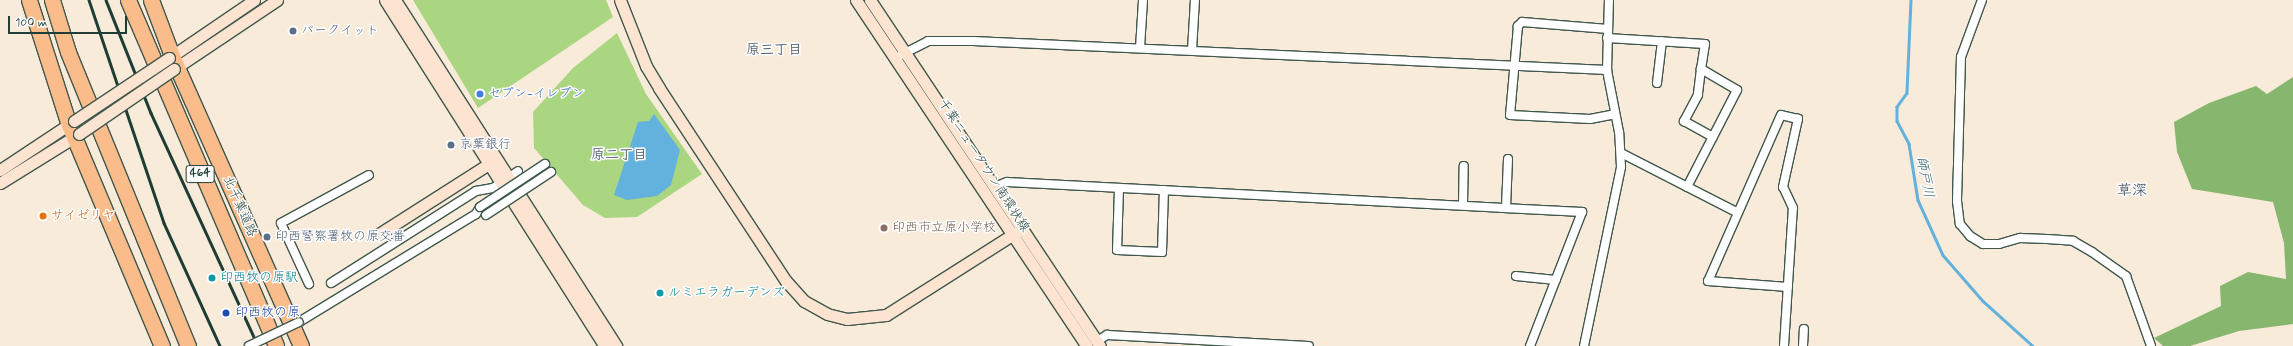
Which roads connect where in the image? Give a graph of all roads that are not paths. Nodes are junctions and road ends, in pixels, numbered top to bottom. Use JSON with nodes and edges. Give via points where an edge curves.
{"nodes":[{"id":1,"x":28,"y":0,"type":"edge"},
{"id":2,"x":52,"y":0,"type":"edge"},
{"id":3,"x":128,"y":0,"type":"edge"},
{"id":4,"x":151,"y":0,"type":"edge"},
{"id":5,"x":254,"y":0,"type":"edge"},
{"id":6,"x":277,"y":0,"type":"edge"},
{"id":7,"x":385,"y":0,"type":"edge"},
{"id":8,"x":396,"y":0,"type":"edge"},
{"id":9,"x":620,"y":0,"type":"edge"},
{"id":10,"x":856,"y":0,"type":"edge"},
{"id":11,"x":870,"y":0,"type":"edge"},
{"id":12,"x":1143,"y":0,"type":"edge"},
{"id":13,"x":1194,"y":0,"type":"edge"},
{"id":14,"x":1609,"y":0,"type":"edge"},
{"id":15,"x":1982,"y":0,"type":"edge"},
{"id":16,"x":1608,"y":29,"type":"junction"},
{"id":17,"x":1607,"y":38,"type":"junction"},
{"id":18,"x":1662,"y":41,"type":"junction"},
{"id":19,"x":1140,"y":48,"type":"junction"},
{"id":20,"x":1192,"y":50,"type":"junction"},
{"id":21,"x":900,"y":56,"type":"junction"},
{"id":22,"x":173,"y":63,"type":"junction"},
{"id":23,"x":1513,"y":67,"type":"junction"},
{"id":24,"x":1701,"y":69,"type":"junction"},
{"id":25,"x":1607,"y":70,"type":"junction"},
{"id":26,"x":1657,"y":83,"type":"dead end"},
{"id":27,"x":1615,"y":114,"type":"junction"},
{"id":28,"x":74,"y":129,"type":"junction"},
{"id":29,"x":1713,"y":137,"type":"junction"},
{"id":30,"x":1621,"y":153,"type":"junction"},
{"id":31,"x":1508,"y":159,"type":"dead end"},
{"id":32,"x":492,"y":161,"type":"junction"},
{"id":33,"x":1464,"y":166,"type":"dead end"},
{"id":34,"x":0,"y":170,"type":"edge"},
{"id":35,"x":369,"y":175,"type":"dead end"},
{"id":36,"x":509,"y":177,"type":"junction"},
{"id":37,"x":0,"y":183,"type":"edge"},
{"id":38,"x":994,"y":187,"type":"junction"},
{"id":39,"x":1687,"y":187,"type":"junction"},
{"id":40,"x":1119,"y":188,"type":"junction"},
{"id":41,"x":1164,"y":190,"type":"junction"},
{"id":42,"x":1463,"y":205,"type":"junction"},
{"id":43,"x":1506,"y":207,"type":"junction"},
{"id":44,"x":1738,"y":213,"type":"junction"},
{"id":45,"x":476,"y":214,"type":"junction"},
{"id":46,"x":1023,"y":228,"type":"junction"},
{"id":47,"x":379,"y":234,"type":"dead end"},
{"id":48,"x":1012,"y":235,"type":"junction"},
{"id":49,"x":1516,"y":276,"type":"dead end"},
{"id":50,"x":1556,"y":280,"type":"junction"},
{"id":51,"x":331,"y":283,"type":"dead end"},
{"id":52,"x":309,"y":284,"type":"dead end"},
{"id":53,"x":1788,"y":288,"type":"junction"},
{"id":54,"x":1804,"y":330,"type":"dead end"},
{"id":55,"x":1099,"y":344,"type":"edge"},
{"id":56,"x":162,"y":346,"type":"edge"},
{"id":57,"x":188,"y":346,"type":"edge"},
{"id":58,"x":249,"y":346,"type":"edge"},
{"id":59,"x":276,"y":346,"type":"edge"},
{"id":60,"x":301,"y":346,"type":"edge"},
{"id":61,"x":605,"y":346,"type":"edge"},
{"id":62,"x":616,"y":346,"type":"edge"},
{"id":63,"x":1087,"y":346,"type":"edge"},
{"id":64,"x":1309,"y":346,"type":"edge"},
{"id":65,"x":1530,"y":346,"type":"edge"},
{"id":66,"x":1584,"y":346,"type":"edge"},
{"id":67,"x":1784,"y":346,"type":"edge"},
{"id":68,"x":1803,"y":346,"type":"edge"},
{"id":69,"x":2151,"y":346,"type":"edge"}],
"edges":[{"from":1,"to":28,"type":"highway"},
{"from":2,"to":57,"type":"highway","via":[[68,52]]},
{"from":3,"to":59,"type":"highway","name":"北千葉道路","number":"464"},
{"from":4,"to":22,"type":"highway","name":"北千葉道路","number":"464"},
{"from":5,"to":22,"type":"street"},
{"from":6,"to":22,"type":"street"},
{"from":7,"to":32,"type":"street"},
{"from":8,"to":32,"type":"street"},
{"from":9,"to":48,"type":"street","via":[[646,66],[659,88],[786,281],[804,301],[828,314],[848,319],[886,316]]},
{"from":10,"to":21,"type":"street","name":"千葉ニュータウン南環状線"},
{"from":11,"to":21,"type":"street","name":"千葉ニュータウン南環状線"},
{"from":12,"to":19,"type":"street"},
{"from":13,"to":20,"type":"street"},
{"from":14,"to":16,"type":"street"},
{"from":15,"to":69,"type":"street","via":[[1961,57],[1957,185],[1960,224],[1970,236],[1983,244],[1999,244],[2020,238],[2047,239],[2073,241],[2092,252],[2126,276]]},
{"from":16,"to":17,"type":"street"},
{"from":16,"to":23,"type":"street","via":[[1522,22],[1518,26]]},
{"from":17,"to":18,"type":"street"},
{"from":17,"to":25,"type":"street"},
{"from":18,"to":24,"type":"street","via":[[1705,44]]},
{"from":18,"to":26,"type":"street"},
{"from":19,"to":20,"type":"street"},
{"from":19,"to":21,"type":"street","via":[[928,41]]},
{"from":20,"to":23,"type":"street"},
{"from":21,"to":38,"type":"street","name":"千葉ニュータウン南環状線"},
{"from":21,"to":48,"type":"street","name":"千葉ニュータウン南環状線"},
{"from":22,"to":28,"type":"street","bridge":true},
{"from":22,"to":60,"type":"highway","name":"北千葉道路","number":"464"},
{"from":23,"to":25,"type":"street"},
{"from":23,"to":27,"type":"street","via":[[1510,115],[1590,119]]},
{"from":24,"to":29,"type":"street","via":[[1698,95],[1684,121]]},
{"from":24,"to":29,"type":"street","via":[[1737,90]]},
{"from":25,"to":27,"type":"street"},
{"from":27,"to":30,"type":"street"},
{"from":28,"to":34,"type":"street"},
{"from":28,"to":37,"type":"street"},
{"from":28,"to":56,"type":"highway"},
{"from":29,"to":39,"type":"street"},
{"from":30,"to":39,"type":"street"},
{"from":30,"to":66,"type":"street"},
{"from":31,"to":43,"type":"street"},
{"from":32,"to":36,"type":"street"},
{"from":32,"to":47,"type":"street"},
{"from":33,"to":42,"type":"street"},
{"from":35,"to":52,"type":"street","via":[[281,223]]},
{"from":36,"to":51,"type":"street","via":[[476,191]]},
{"from":36,"to":61,"type":"street"},
{"from":36,"to":62,"type":"street"},
{"from":38,"to":40,"type":"street","via":[[1007,182]]},
{"from":38,"to":46,"type":"street","name":"千葉ニュータウン南環状線"},
{"from":39,"to":44,"type":"street"},
{"from":40,"to":41,"type":"street"},
{"from":40,"to":41,"type":"street","via":[[1117,250],[1162,252]]},
{"from":41,"to":42,"type":"street"},
{"from":42,"to":43,"type":"street"},
{"from":43,"to":50,"type":"street","via":[[1582,212]]},
{"from":44,"to":53,"type":"street","via":[[1708,281]]},
{"from":44,"to":53,"type":"street","via":[[1781,114],[1798,119],[1783,187],[1793,208]]},
{"from":45,"to":45,"type":"street","bridge":true,"via":[[480,207],[545,164],[551,172],[486,215]]},
{"from":45,"to":58,"type":"street","bridge":true,"via":[[299,322]]},
{"from":46,"to":48,"type":"street"},
{"from":46,"to":55,"type":"street","name":"千葉ニュータウン南環状線"},
{"from":48,"to":63,"type":"street","name":"千葉ニュータウン南環状線"},
{"from":49,"to":50,"type":"street"},
{"from":50,"to":65,"type":"street"},
{"from":53,"to":67,"type":"street"},
{"from":54,"to":68,"type":"street"},
{"from":55,"to":64,"type":"street","via":[[1107,336]]}]}
